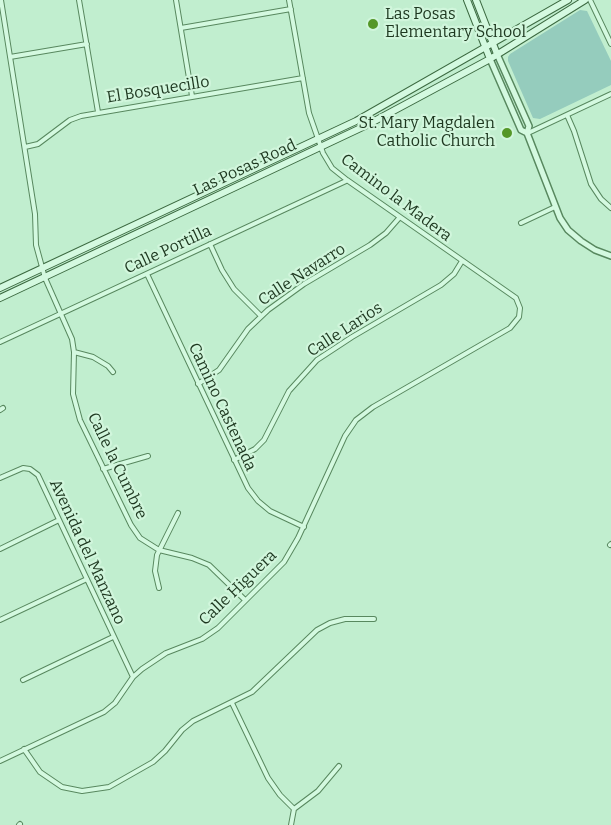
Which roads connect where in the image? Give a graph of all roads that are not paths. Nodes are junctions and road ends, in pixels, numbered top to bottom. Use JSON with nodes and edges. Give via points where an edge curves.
{"nodes":[{"id":1,"x":1,"y":0,"type":"edge"},
{"id":2,"x":79,"y":0,"type":"edge"},
{"id":3,"x":176,"y":0,"type":"edge"},
{"id":4,"x":289,"y":0,"type":"edge"},
{"id":5,"x":467,"y":0,"type":"edge"},
{"id":6,"x":476,"y":0,"type":"edge"},
{"id":7,"x":568,"y":0,"type":"edge"},
{"id":8,"x":585,"y":0,"type":"edge"},
{"id":9,"x":590,"y":0,"type":"edge"},
{"id":10,"x":291,"y":9,"type":"junction"},
{"id":11,"x":181,"y":28,"type":"junction"},
{"id":12,"x":608,"y":32,"type":"edge"},
{"id":13,"x":87,"y":44,"type":"junction"},
{"id":14,"x":492,"y":44,"type":"junction"},
{"id":15,"x":611,"y":44,"type":"edge"},
{"id":16,"x":485,"y":48,"type":"junction"},
{"id":17,"x":497,"y":54,"type":"junction"},
{"id":18,"x":10,"y":57,"type":"junction"},
{"id":19,"x":490,"y":59,"type":"junction"},
{"id":20,"x":303,"y":78,"type":"junction"},
{"id":21,"x":611,"y":94,"type":"edge"},
{"id":22,"x":192,"y":96,"type":"junction"},
{"id":23,"x":98,"y":112,"type":"junction"},
{"id":24,"x":567,"y":115,"type":"junction"},
{"id":25,"x":527,"y":133,"type":"junction"},
{"id":26,"x":318,"y":140,"type":"junction"},
{"id":27,"x":25,"y":147,"type":"junction"},
{"id":28,"x":321,"y":147,"type":"junction"},
{"id":29,"x":347,"y":180,"type":"junction"},
{"id":30,"x":555,"y":207,"type":"junction"},
{"id":31,"x":611,"y":208,"type":"edge"},
{"id":32,"x":400,"y":217,"type":"junction"},
{"id":33,"x":521,"y":223,"type":"dead end"},
{"id":34,"x":210,"y":244,"type":"junction"},
{"id":35,"x":611,"y":255,"type":"edge"},
{"id":36,"x":462,"y":261,"type":"junction"},
{"id":37,"x":42,"y":269,"type":"junction"},
{"id":38,"x":147,"y":274,"type":"junction"},
{"id":39,"x":45,"y":278,"type":"junction"},
{"id":40,"x":0,"y":288,"type":"edge"},
{"id":41,"x":0,"y":298,"type":"edge"},
{"id":42,"x":520,"y":312,"type":"joint"},
{"id":43,"x":61,"y":314,"type":"junction"},
{"id":44,"x":261,"y":316,"type":"junction"},
{"id":45,"x":0,"y":342,"type":"edge"},
{"id":46,"x":74,"y":352,"type":"junction"},
{"id":47,"x":113,"y":372,"type":"dead end"},
{"id":48,"x":198,"y":384,"type":"junction"},
{"id":49,"x":148,"y":456,"type":"dead end"},
{"id":50,"x":234,"y":460,"type":"junction"},
{"id":51,"x":103,"y":469,"type":"junction"},
{"id":52,"x":0,"y":478,"type":"edge"},
{"id":53,"x":178,"y":513,"type":"dead end"},
{"id":54,"x":59,"y":520,"type":"junction"},
{"id":55,"x":304,"y":526,"type":"junction"},
{"id":56,"x":0,"y":549,"type":"edge"},
{"id":57,"x":159,"y":550,"type":"junction"},
{"id":58,"x":87,"y":579,"type":"junction"},
{"id":59,"x":159,"y":588,"type":"dead end"},
{"id":60,"x":245,"y":600,"type":"junction"},
{"id":61,"x":374,"y":619,"type":"dead end"},
{"id":62,"x":0,"y":620,"type":"edge"},
{"id":63,"x":113,"y":637,"type":"junction"},
{"id":64,"x":133,"y":677,"type":"junction"},
{"id":65,"x":23,"y":680,"type":"dead end"},
{"id":66,"x":232,"y":703,"type":"junction"},
{"id":67,"x":24,"y":749,"type":"junction"},
{"id":68,"x":0,"y":761,"type":"edge"},
{"id":69,"x":339,"y":766,"type":"dead end"},
{"id":70,"x":294,"y":809,"type":"junction"},
{"id":71,"x":291,"y":825,"type":"edge"}],
"edges":[{"from":1,"to":18,"type":"street","name":"Calle la Cumbre"},
{"from":2,"to":13,"type":"street"},
{"from":3,"to":11,"type":"street"},
{"from":4,"to":10,"type":"street","name":"Camino la Madera"},
{"from":5,"to":16,"type":"main road"},
{"from":6,"to":14,"type":"main road"},
{"from":7,"to":14,"type":"main road","name":"Las Posas Road"},
{"from":8,"to":17,"type":"main road","name":"Las Posas Road"},
{"from":9,"to":12,"type":"street"},
{"from":10,"to":11,"type":"street"},
{"from":10,"to":20,"type":"street","name":"Camino la Madera"},
{"from":11,"to":22,"type":"street"},
{"from":12,"to":15,"type":"street"},
{"from":13,"to":18,"type":"street"},
{"from":13,"to":23,"type":"street"},
{"from":14,"to":16,"type":"main road","name":"Las Posas Road"},
{"from":14,"to":17,"type":"main road"},
{"from":16,"to":19,"type":"main road"},
{"from":16,"to":26,"type":"main road","name":"Las Posas Road","via":[[377,111]]},
{"from":17,"to":19,"type":"main road","name":"Las Posas Road"},
{"from":17,"to":25,"type":"street","via":[[529,126]]},
{"from":18,"to":27,"type":"street","name":"Calle la Cumbre"},
{"from":19,"to":25,"type":"street","via":[[521,129]]},
{"from":19,"to":28,"type":"main road","name":"Las Posas Road"},
{"from":20,"to":22,"type":"street","name":"El Bosquecillo"},
{"from":20,"to":26,"type":"street","name":"Camino la Madera"},
{"from":21,"to":24,"type":"street"},
{"from":22,"to":23,"type":"street","name":"El Bosquecillo"},
{"from":23,"to":27,"type":"street","name":"El Bosquecillo","via":[[70,120],[38,144]]},
{"from":24,"to":25,"type":"street"},
{"from":24,"to":31,"type":"street","via":[[591,184]]},
{"from":25,"to":30,"type":"street"},
{"from":26,"to":28,"type":"street","name":"Camino la Madera"},
{"from":26,"to":37,"type":"main road","name":"Las Posas Road"},
{"from":27,"to":37,"type":"street","name":"Calle la Cumbre"},
{"from":28,"to":29,"type":"street","name":"Camino la Madera","via":[[333,168]]},
{"from":28,"to":39,"type":"main road","name":"Las Posas Road"},
{"from":29,"to":32,"type":"street","name":"Camino la Madera"},
{"from":29,"to":34,"type":"street","name":"Calle Portilla"},
{"from":30,"to":33,"type":"street"},
{"from":30,"to":35,"type":"street","via":[[578,239]]},
{"from":32,"to":36,"type":"street","name":"Camino la Madera"},
{"from":32,"to":44,"type":"street","name":"Calle Navarro","via":[[370,245],[304,284]]},
{"from":34,"to":38,"type":"street","name":"Calle Portilla"},
{"from":34,"to":44,"type":"street","via":[[234,289]]},
{"from":36,"to":42,"type":"street","name":"Camino la Madera","via":[[516,298]]},
{"from":36,"to":50,"type":"street","name":"Calle Larios","via":[[441,285],[317,360],[289,391],[264,440]]},
{"from":37,"to":39,"type":"street","name":"Calle la Cumbre"},
{"from":37,"to":40,"type":"main road","name":"Las Posas Road"},
{"from":38,"to":43,"type":"street","name":"Calle Portilla"},
{"from":38,"to":48,"type":"street","name":"Camino Castenada"},
{"from":39,"to":41,"type":"main road","name":"Las Posas Road"},
{"from":39,"to":43,"type":"street","name":"Calle la Cumbre"},
{"from":42,"to":55,"type":"street","name":"Calle Higuera","via":[[518,321],[510,328],[356,420]]},
{"from":43,"to":45,"type":"street","name":"Calle Portilla"},
{"from":43,"to":46,"type":"street","name":"Calle la Cumbre"},
{"from":44,"to":48,"type":"street","name":"Calle Navarro","via":[[219,370]]},
{"from":46,"to":47,"type":"street","via":[[93,357]]},
{"from":46,"to":51,"type":"street","name":"Calle la Cumbre","via":[[74,401]]},
{"from":48,"to":50,"type":"street","name":"Camino Castenada"},
{"from":49,"to":51,"type":"street"},
{"from":50,"to":55,"type":"street","name":"Camino Castenada","via":[[258,501]]},
{"from":51,"to":57,"type":"street","name":"Calle la Cumbre","via":[[134,530]]},
{"from":52,"to":54,"type":"street","name":"Avenida del Manzano","via":[[23,468],[34,471]]},
{"from":53,"to":57,"type":"street"},
{"from":54,"to":56,"type":"street"},
{"from":54,"to":58,"type":"street","name":"Avenida del Manzano"},
{"from":55,"to":60,"type":"street","name":"Calle Higuera","via":[[278,569]]},
{"from":57,"to":59,"type":"street","via":[[155,564]]},
{"from":57,"to":60,"type":"street","name":"Calle la Cumbre","via":[[209,565]]},
{"from":58,"to":62,"type":"street"},
{"from":58,"to":63,"type":"street","name":"Avenida del Manzano"},
{"from":60,"to":64,"type":"street","name":"Calle Higuera","via":[[210,634],[166,653]]},
{"from":61,"to":66,"type":"street","via":[[345,619],[317,630],[252,692]]},
{"from":63,"to":64,"type":"street","name":"Avenida del Manzano"},
{"from":63,"to":65,"type":"street"},
{"from":64,"to":67,"type":"street","name":"Calle Higuera","via":[[104,712]]},
{"from":66,"to":67,"type":"street","via":[[193,721],[153,762],[103,789],[82,791],[56,784],[35,767]]},
{"from":66,"to":70,"type":"street","via":[[268,778]]},
{"from":67,"to":68,"type":"street","name":"Calle Higuera"},
{"from":69,"to":70,"type":"street","via":[[318,791]]},
{"from":70,"to":71,"type":"street"}]}
